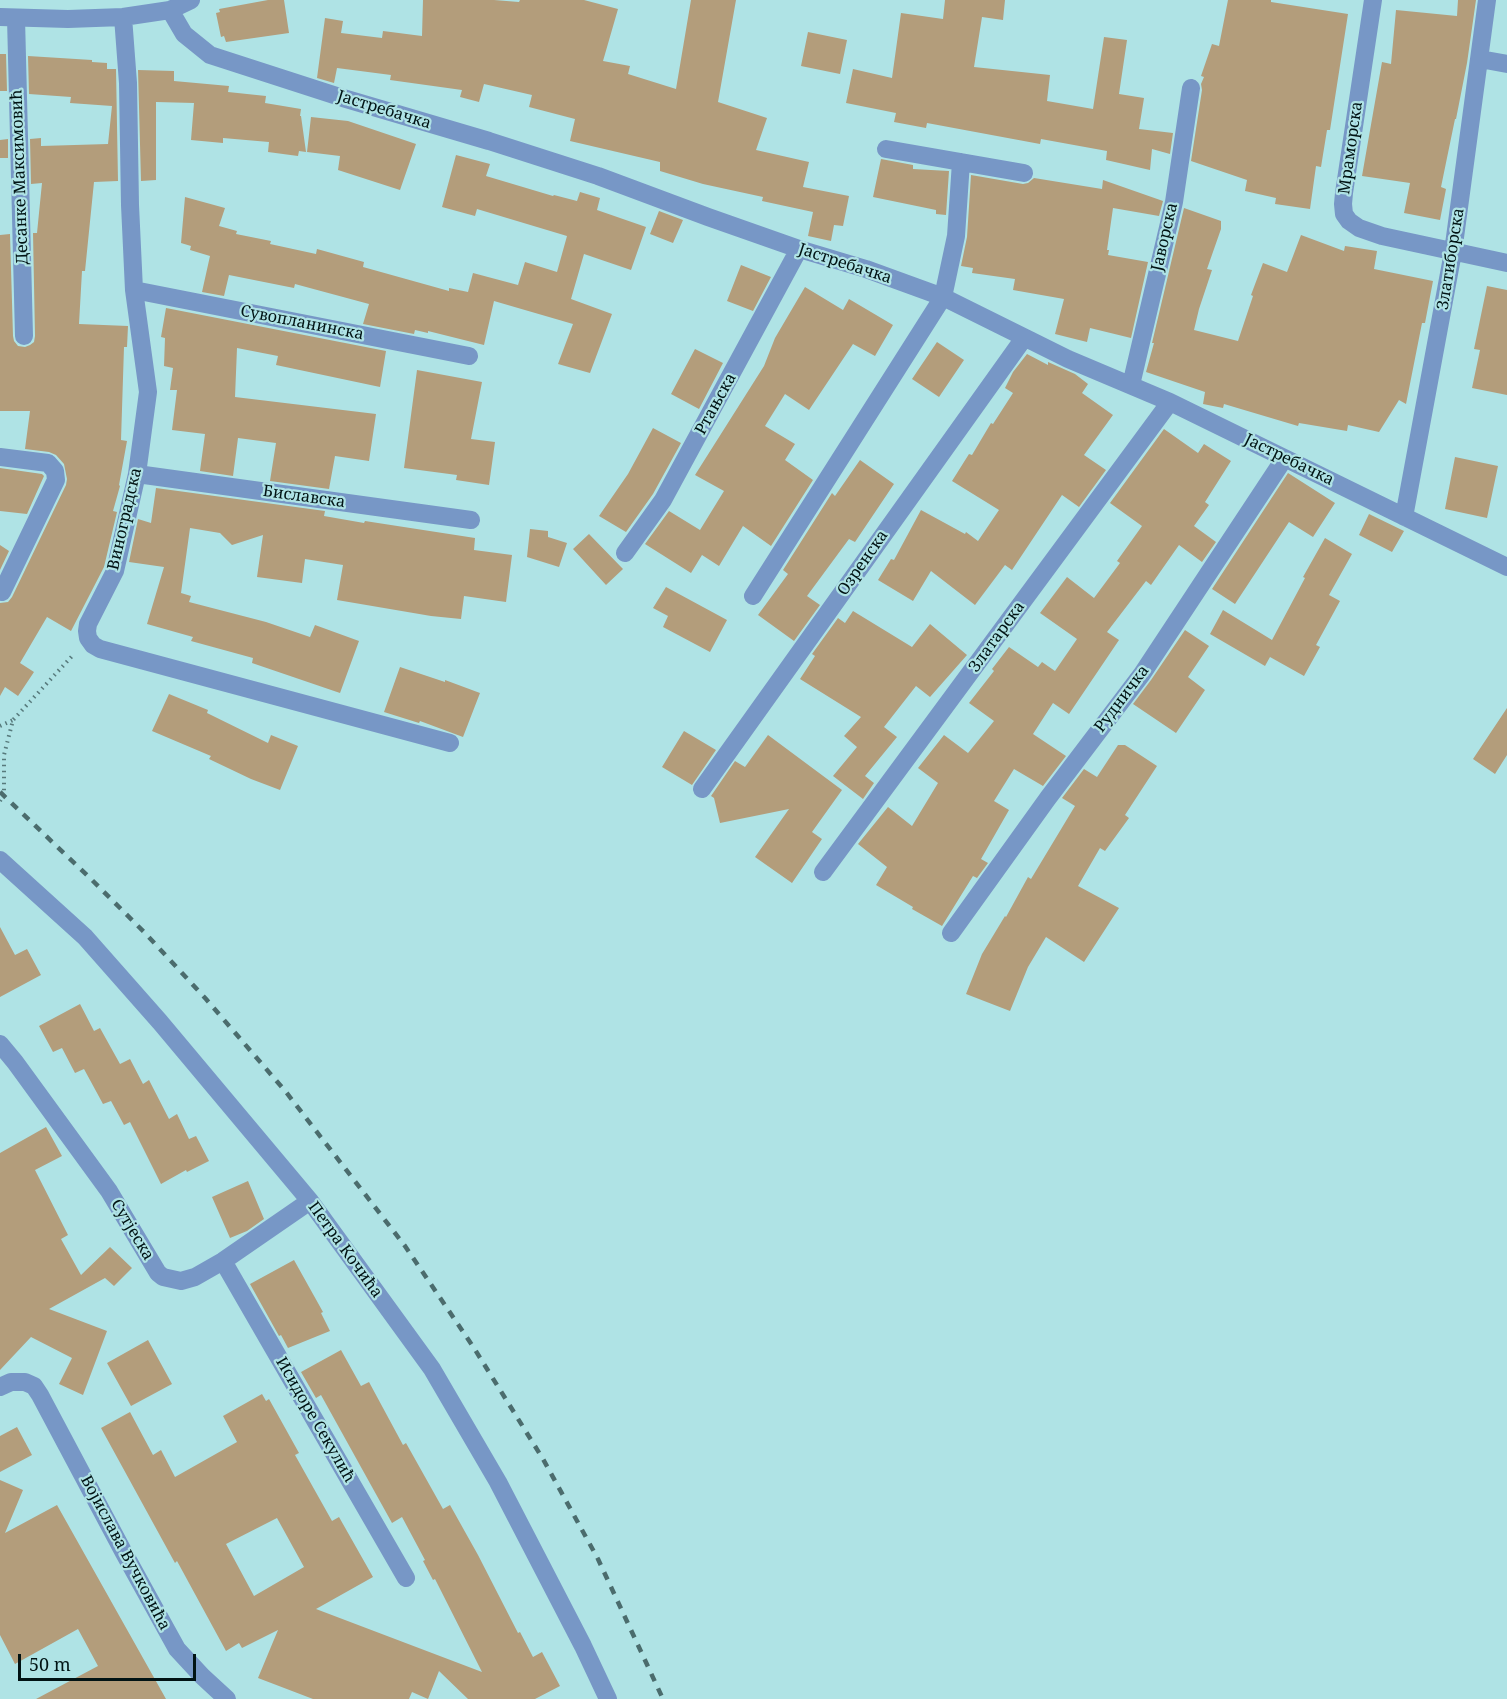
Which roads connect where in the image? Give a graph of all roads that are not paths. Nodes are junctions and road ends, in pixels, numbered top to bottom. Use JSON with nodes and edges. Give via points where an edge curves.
{"nodes":[{"id":1,"x":191,"y":0,"type":"edge"},
{"id":2,"x":1373,"y":0,"type":"edge"},
{"id":3,"x":1487,"y":0,"type":"edge"},
{"id":4,"x":170,"y":10,"type":"junction"},
{"id":5,"x":123,"y":16,"type":"junction"},
{"id":6,"x":8,"y":18,"type":"edge"},
{"id":7,"x":1480,"y":59,"type":"junction"},
{"id":8,"x":1507,"y":64,"type":"edge"},
{"id":9,"x":1191,"y":88,"type":"dead end"},
{"id":10,"x":886,"y":149,"type":"dead end"},
{"id":11,"x":961,"y":162,"type":"junction"},
{"id":12,"x":1024,"y":172,"type":"dead end"},
{"id":13,"x":800,"y":249,"type":"junction"},
{"id":14,"x":1454,"y":252,"type":"junction"},
{"id":15,"x":1507,"y":263,"type":"edge"},
{"id":16,"x":134,"y":290,"type":"junction"},
{"id":17,"x":943,"y":297,"type":"junction"},
{"id":18,"x":24,"y":336,"type":"dead end"},
{"id":19,"x":1024,"y":338,"type":"junction"},
{"id":20,"x":469,"y":356,"type":"dead end"},
{"id":21,"x":1131,"y":385,"type":"junction"},
{"id":22,"x":1170,"y":402,"type":"junction"},
{"id":23,"x":0,"y":457,"type":"edge"},
{"id":24,"x":1284,"y":459,"type":"junction"},
{"id":25,"x":137,"y":474,"type":"junction"},
{"id":26,"x":1404,"y":517,"type":"junction"},
{"id":27,"x":471,"y":520,"type":"dead end"},
{"id":28,"x":625,"y":553,"type":"dead end"},
{"id":29,"x":1507,"y":567,"type":"edge"},
{"id":30,"x":1,"y":591,"type":"edge"},
{"id":31,"x":753,"y":596,"type":"dead end"},
{"id":32,"x":450,"y":743,"type":"dead end"},
{"id":33,"x":702,"y":789,"type":"dead end"},
{"id":34,"x":0,"y":860,"type":"edge"},
{"id":35,"x":823,"y":872,"type":"dead end"},
{"id":36,"x":951,"y":933,"type":"dead end"},
{"id":37,"x":0,"y":1044,"type":"edge"},
{"id":38,"x":310,"y":1201,"type":"junction"},
{"id":39,"x":223,"y":1261,"type":"junction"},
{"id":40,"x":0,"y":1387,"type":"edge"},
{"id":41,"x":406,"y":1578,"type":"dead end"},
{"id":42,"x":227,"y":1699,"type":"edge"},
{"id":43,"x":608,"y":1699,"type":"edge"}],
"edges":[{"from":1,"to":4,"type":"street"},
{"from":2,"to":14,"type":"street","name":"Мраморска","via":[[1344,213],[1359,228]]},
{"from":3,"to":7,"type":"street","name":"Златиборска"},
{"from":4,"to":5,"type":"street"},
{"from":4,"to":13,"type":"street","name":"Јастребачка","via":[[184,34],[210,55],[598,176]]},
{"from":5,"to":6,"type":"street"},
{"from":5,"to":16,"type":"street","name":"Виноградска"},
{"from":6,"to":18,"type":"street","name":"Десанке Максимовић"},
{"from":7,"to":8,"type":"street"},
{"from":7,"to":14,"type":"street","name":"Златиборска"},
{"from":9,"to":21,"type":"street","name":"Јаворска","via":[[1174,202]]},
{"from":10,"to":11,"type":"street"},
{"from":11,"to":12,"type":"street"},
{"from":11,"to":17,"type":"street","via":[[956,236]]},
{"from":13,"to":17,"type":"street","name":"Јастребачка"},
{"from":13,"to":28,"type":"street","name":"Ртањска","via":[[663,501]]},
{"from":14,"to":15,"type":"street"},
{"from":14,"to":26,"type":"street","name":"Златиборска"},
{"from":16,"to":20,"type":"street","name":"Сувопланинска"},
{"from":16,"to":25,"type":"street","name":"Виноградска","via":[[148,392]]},
{"from":17,"to":19,"type":"street","name":"Јастребачка"},
{"from":17,"to":31,"type":"street"},
{"from":19,"to":21,"type":"street","name":"Јастребачка"},
{"from":19,"to":33,"type":"street","name":"Озренска"},
{"from":21,"to":22,"type":"street","name":"Јастребачка"},
{"from":22,"to":24,"type":"street","name":"Јастребачка"},
{"from":22,"to":35,"type":"street","name":"Златарска"},
{"from":23,"to":30,"type":"street","via":[[48,464],[55,471],[56,480]]},
{"from":24,"to":26,"type":"street","name":"Јастребачка"},
{"from":24,"to":36,"type":"street","name":"Рудничка","via":[[1142,674]]},
{"from":25,"to":27,"type":"street","name":"Биславска"},
{"from":25,"to":32,"type":"street","name":"Виноградска","via":[[115,571],[88,624],[88,638],[93,645]]},
{"from":26,"to":29,"type":"street","name":"Јастребачка"},
{"from":34,"to":38,"type":"street","name":"Петра Кочића","via":[[85,937]]},
{"from":37,"to":39,"type":"street","name":"Сутјеска","via":[[109,1191],[158,1273],[182,1281]]},
{"from":38,"to":39,"type":"street","name":"Сутјеска"},
{"from":38,"to":43,"type":"street","name":"Петра Кочића","via":[[432,1369],[498,1482]]},
{"from":39,"to":41,"type":"street","name":"Исидоре Секулић"},
{"from":40,"to":42,"type":"street","name":"Војислава Вучковића","via":[[11,1382],[34,1386],[177,1649]]}]}
